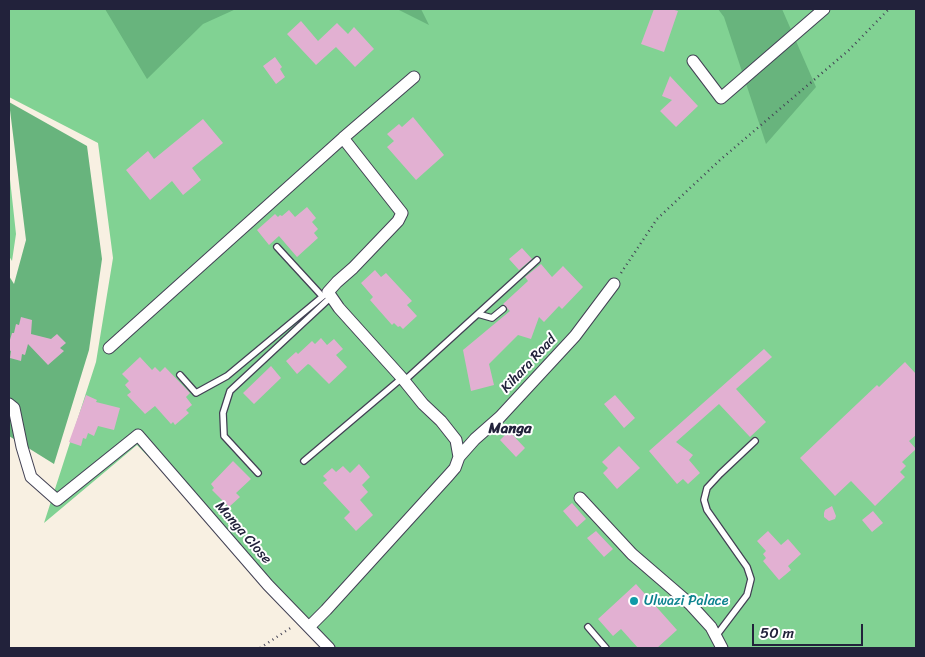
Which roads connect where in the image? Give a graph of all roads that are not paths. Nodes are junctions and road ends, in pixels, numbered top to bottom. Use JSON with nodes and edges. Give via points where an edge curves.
{"nodes":[{"id":1,"x":824,"y":9,"type":"edge"},
{"id":2,"x":693,"y":61,"type":"dead end"},
{"id":3,"x":414,"y":77,"type":"dead end"},
{"id":4,"x":343,"y":138,"type":"junction"},
{"id":5,"x":277,"y":247,"type":"dead end"},
{"id":6,"x":537,"y":260,"type":"dead end"},
{"id":7,"x":614,"y":284,"type":"road end"},
{"id":8,"x":327,"y":295,"type":"junction"},
{"id":9,"x":503,"y":309,"type":"dead end"},
{"id":10,"x":478,"y":314,"type":"junction"},
{"id":11,"x":109,"y":348,"type":"dead end"},
{"id":12,"x":180,"y":375,"type":"dead end"},
{"id":13,"x":403,"y":379,"type":"junction"},
{"id":14,"x":9,"y":404,"type":"edge"},
{"id":15,"x":755,"y":441,"type":"dead end"},
{"id":16,"x":459,"y":457,"type":"junction"},
{"id":17,"x":304,"y":461,"type":"dead end"},
{"id":18,"x":258,"y":473,"type":"dead end"},
{"id":19,"x":580,"y":498,"type":"dead end"},
{"id":20,"x":305,"y":624,"type":"junction"},
{"id":21,"x":588,"y":627,"type":"dead end"},
{"id":22,"x":716,"y":636,"type":"junction"},
{"id":23,"x":329,"y":648,"type":"edge"},
{"id":24,"x":606,"y":648,"type":"edge"},
{"id":25,"x":722,"y":648,"type":"edge"}],
"edges":[{"from":1,"to":2,"type":"street","via":[[721,98]]},
{"from":3,"to":4,"type":"street"},
{"from":4,"to":8,"type":"street","via":[[402,213]]},
{"from":4,"to":11,"type":"street"},
{"from":5,"to":8,"type":"lane"},
{"from":6,"to":10,"type":"lane"},
{"from":7,"to":16,"type":"street","name":"Kihara Road","via":[[575,336]]},
{"from":8,"to":12,"type":"lane","via":[[227,376],[196,393]]},
{"from":8,"to":13,"type":"street"},
{"from":8,"to":18,"type":"lane","via":[[230,392],[223,413],[224,436]]},
{"from":9,"to":10,"type":"lane","via":[[492,318]]},
{"from":10,"to":13,"type":"lane"},
{"from":13,"to":16,"type":"street","via":[[456,440]]},
{"from":13,"to":17,"type":"lane"},
{"from":14,"to":20,"type":"street","name":"Manga Close","via":[[14,408],[31,476],[57,500],[138,435]]},
{"from":15,"to":22,"type":"lane","via":[[707,488],[704,500],[706,510],[747,567],[751,579],[747,595]]},
{"from":16,"to":20,"type":"street","name":"Kihara Road","via":[[455,468],[326,610]]},
{"from":19,"to":22,"type":"street","via":[[632,554],[690,604]]},
{"from":20,"to":23,"type":"street","name":"Manga Close"},
{"from":21,"to":24,"type":"lane"},
{"from":22,"to":25,"type":"street"}]}
